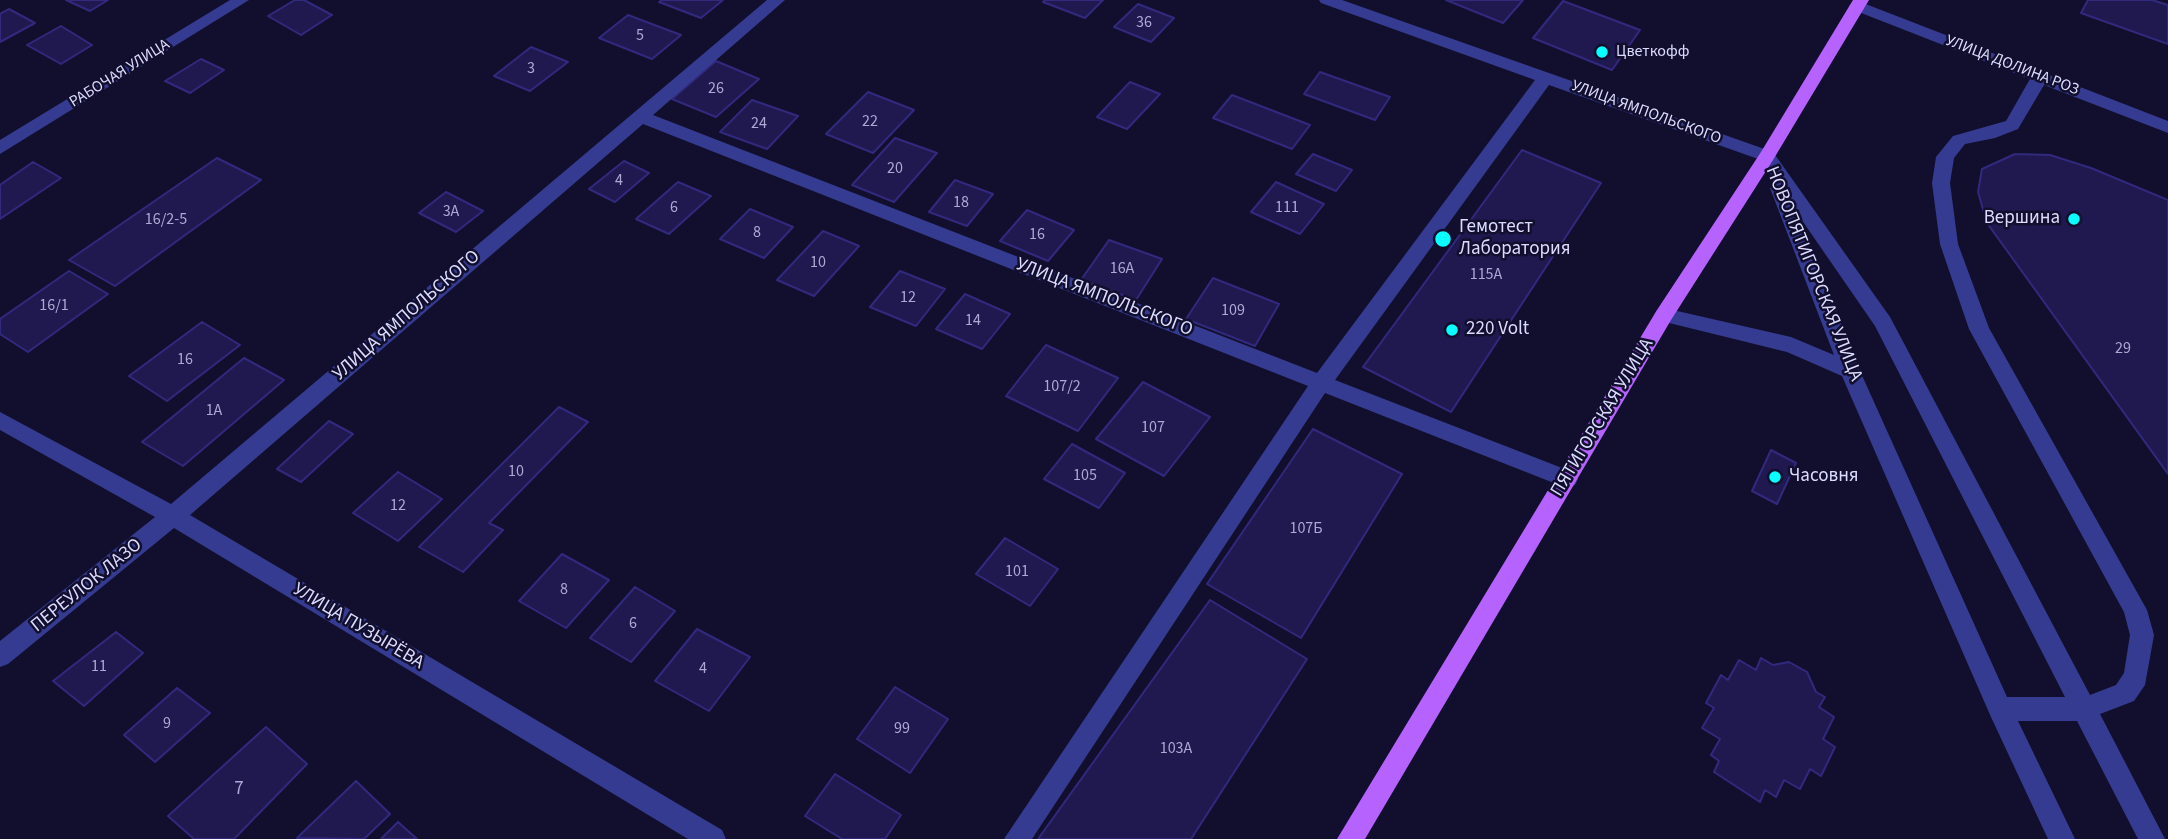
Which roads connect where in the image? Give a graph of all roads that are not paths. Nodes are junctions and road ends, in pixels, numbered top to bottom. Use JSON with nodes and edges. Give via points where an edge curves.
{"nodes":[{"id":1,"x":240,"y":0,"type":"edge"},
{"id":2,"x":777,"y":0,"type":"edge"},
{"id":3,"x":1327,"y":0,"type":"edge"},
{"id":4,"x":1859,"y":3,"type":"edge"},
{"id":5,"x":2040,"y":77,"type":"junction"},
{"id":6,"x":1545,"y":78,"type":"junction"},
{"id":7,"x":640,"y":117,"type":"junction"},
{"id":8,"x":2168,"y":127,"type":"edge"},
{"id":9,"x":0,"y":148,"type":"edge"},
{"id":10,"x":1767,"y":156,"type":"junction"},
{"id":11,"x":1664,"y":315,"type":"junction"},
{"id":12,"x":1850,"y":371,"type":"junction"},
{"id":13,"x":1321,"y":383,"type":"junction"},
{"id":14,"x":0,"y":420,"type":"edge"},
{"id":15,"x":1567,"y":479,"type":"junction"},
{"id":16,"x":173,"y":516,"type":"junction"},
{"id":17,"x":0,"y":656,"type":"edge"},
{"id":18,"x":2000,"y":709,"type":"junction"},
{"id":19,"x":2084,"y":709,"type":"junction"},
{"id":20,"x":713,"y":839,"type":"edge"},
{"id":21,"x":1017,"y":839,"type":"edge"},
{"id":22,"x":1350,"y":839,"type":"edge"},
{"id":23,"x":2062,"y":839,"type":"edge"},
{"id":24,"x":2152,"y":839,"type":"edge"}],
"edges":[{"from":1,"to":9,"type":"street","name":"РАБОЧАЯ УЛИЦА"},
{"from":2,"to":7,"type":"street","name":"УЛИЦА ЯМПОЛЬСКОГО"},
{"from":3,"to":6,"type":"street","name":"УЛИЦА ЯМПОЛЬСКОГО"},
{"from":4,"to":5,"type":"street","name":"УЛИЦА ДОЛИНА РОЗ"},
{"from":4,"to":10,"type":"main road","name":"ПЯТИГОРСКАЯ УЛИЦА"},
{"from":5,"to":8,"type":"street","name":"УЛИЦА ДОЛИНА РОЗ"},
{"from":5,"to":19,"type":"street","via":[[2012,125],[1972,135],[1951,147],[1943,168],[1942,199],[1953,256],[1979,329],[2135,610],[2142,635],[2136,677],[2125,693]]},
{"from":6,"to":10,"type":"street","name":"УЛИЦА ЯМПОЛЬСКОГО"},
{"from":6,"to":13,"type":"street"},
{"from":7,"to":13,"type":"street","name":"УЛИЦА ЯМПОЛЬСКОГО"},
{"from":7,"to":16,"type":"street","name":"УЛИЦА ЯМПОЛЬСКОГО"},
{"from":10,"to":11,"type":"main road","name":"ПЯТИГОРСКАЯ УЛИЦА"},
{"from":10,"to":12,"type":"street","name":"НОВОПЯТИГОРСКАЯ УЛИЦА"},
{"from":10,"to":19,"type":"street","name":"НОВОПЯТИГОРСКАЯ УЛИЦА","via":[[1883,322]]},
{"from":11,"to":12,"type":"street","via":[[1791,345]]},
{"from":11,"to":15,"type":"main road","name":"ПЯТИГОРСКАЯ УЛИЦА"},
{"from":12,"to":18,"type":"street","name":"НОВОПЯТИГОРСКАЯ УЛИЦА"},
{"from":13,"to":15,"type":"street","name":"УЛИЦА ЯМПОЛЬСКОГО"},
{"from":13,"to":21,"type":"street"},
{"from":14,"to":16,"type":"street","name":"УЛИЦА ПУЗЫРЁВА"},
{"from":15,"to":22,"type":"main road","name":"ПЯТИГОРСКАЯ УЛИЦА"},
{"from":16,"to":17,"type":"street","name":"ПЕРЕУЛОК ЛАЗО"},
{"from":16,"to":20,"type":"street","name":"УЛИЦА ПУЗЫРЁВА"},
{"from":18,"to":19,"type":"street"},
{"from":18,"to":23,"type":"street","name":"НОВОПЯТИГОРСКАЯ УЛИЦА"},
{"from":19,"to":24,"type":"street","name":"НОВОПЯТИГОРСКАЯ УЛИЦА"}]}
